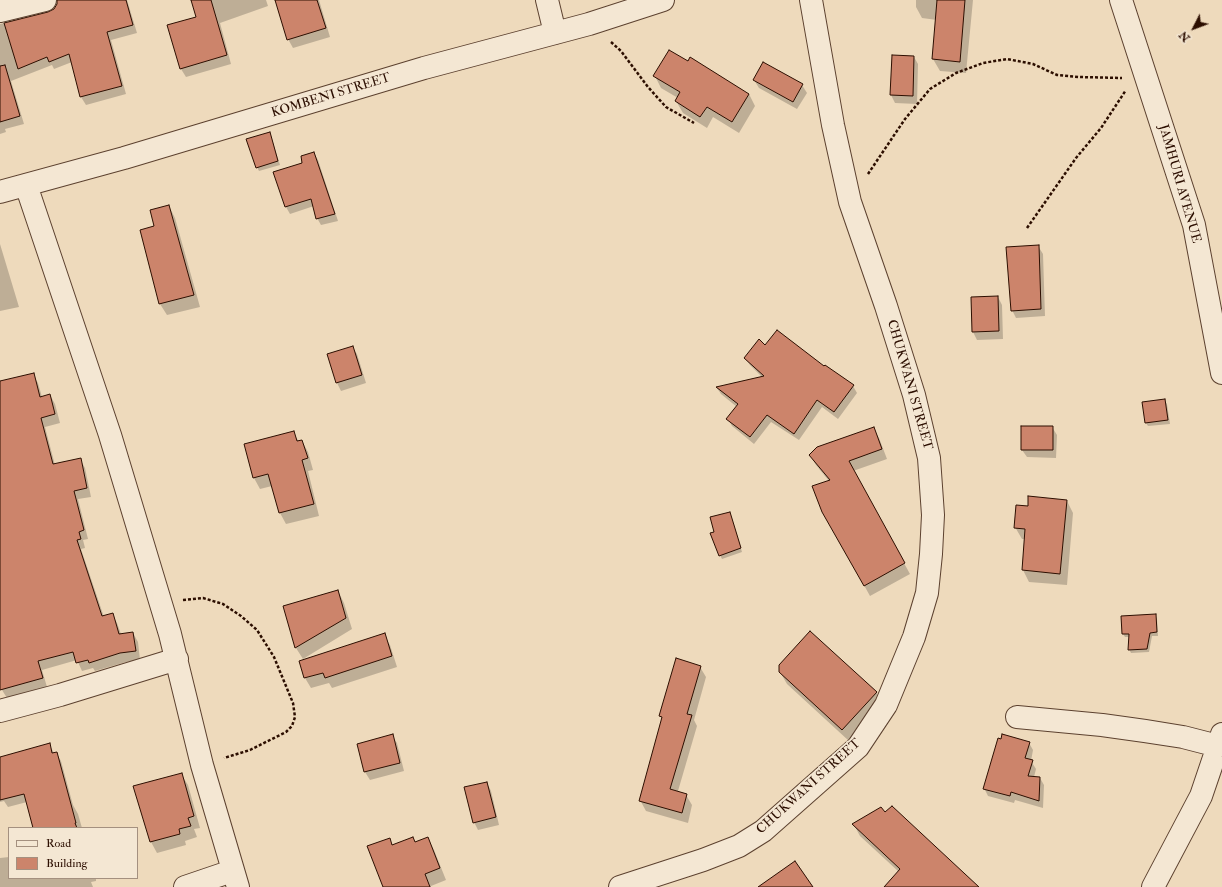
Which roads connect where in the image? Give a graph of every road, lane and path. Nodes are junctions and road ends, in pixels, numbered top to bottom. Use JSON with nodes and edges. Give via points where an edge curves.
{"nodes":[{"id":1,"x":45,"y":0,"type":"edge"},
{"id":2,"x":547,"y":0,"type":"edge"},
{"id":3,"x":663,"y":0,"type":"edge"},
{"id":4,"x":811,"y":0,"type":"edge"},
{"id":5,"x":1121,"y":0,"type":"edge"},
{"id":6,"x":0,"y":11,"type":"edge"},
{"id":7,"x":589,"y":24,"type":"junction"},
{"id":8,"x":555,"y":33,"type":"junction"},
{"id":9,"x":1138,"y":73,"type":"junction"},
{"id":10,"x":694,"y":123,"type":"dead end"},
{"id":11,"x":26,"y":185,"type":"junction"},
{"id":12,"x":0,"y":192,"type":"edge"},
{"id":13,"x":850,"y":202,"type":"junction"},
{"id":14,"x":1027,"y":228,"type":"dead end"},
{"id":15,"x":1222,"y":373,"type":"edge"},
{"id":16,"x":162,"y":605,"type":"junction"},
{"id":17,"x":177,"y":658,"type":"junction"},
{"id":18,"x":0,"y":711,"type":"edge"},
{"id":19,"x":1017,"y":717,"type":"dead end"},
{"id":20,"x":1220,"y":740,"type":"edge"},
{"id":21,"x":202,"y":765,"type":"junction"},
{"id":22,"x":235,"y":879,"type":"edge"},
{"id":23,"x":663,"y":880,"type":"edge"},
{"id":24,"x":185,"y":887,"type":"edge"},
{"id":25,"x":620,"y":887,"type":"edge"},
{"id":26,"x":1153,"y":887,"type":"edge"}],
"edges":[{"from":1,"to":6,"type":"street"},
{"from":2,"to":8,"type":"street"},
{"from":3,"to":7,"type":"street","name":"KOMBENI STREET"},
{"from":4,"to":13,"type":"street","name":"CHUKWANI STREET","via":[[833,125]]},
{"from":5,"to":9,"type":"street","name":"JAMHURI AVENUE"},
{"from":7,"to":8,"type":"street","name":"KOMBENI STREET"},
{"from":7,"to":10,"type":"path","via":[[621,51],[666,106]]},
{"from":8,"to":11,"type":"street","name":"KOMBENI STREET","via":[[424,68]]},
{"from":9,"to":13,"type":"path","via":[[1086,77],[1057,75],[1033,64],[1007,59],[983,63],[956,73],[930,89],[905,119]]},
{"from":9,"to":14,"type":"path"},
{"from":9,"to":15,"type":"street","name":"JAMHURI AVENUE","via":[[1176,166],[1194,225]]},
{"from":11,"to":12,"type":"street","name":"KOMBENI STREET"},
{"from":11,"to":16,"type":"street","via":[[110,436]]},
{"from":13,"to":23,"type":"street","name":"CHUKWANI STREET","via":[[891,320],[914,395],[929,458],[933,515],[927,593],[914,637],[886,705],[858,747],[757,835],[739,846]]},
{"from":16,"to":17,"type":"street"},
{"from":16,"to":21,"type":"path","via":[[203,598],[223,604],[241,616],[257,630],[274,657],[293,703],[295,717],[292,726],[286,732],[250,750]]},
{"from":17,"to":18,"type":"street"},
{"from":17,"to":21,"type":"street"},
{"from":19,"to":20,"type":"street"},
{"from":20,"to":26,"type":"street","via":[[1201,796]]},
{"from":21,"to":22,"type":"street"},
{"from":22,"to":24,"type":"street"},
{"from":23,"to":25,"type":"street","name":"CHUKWANI STREET"}]}
